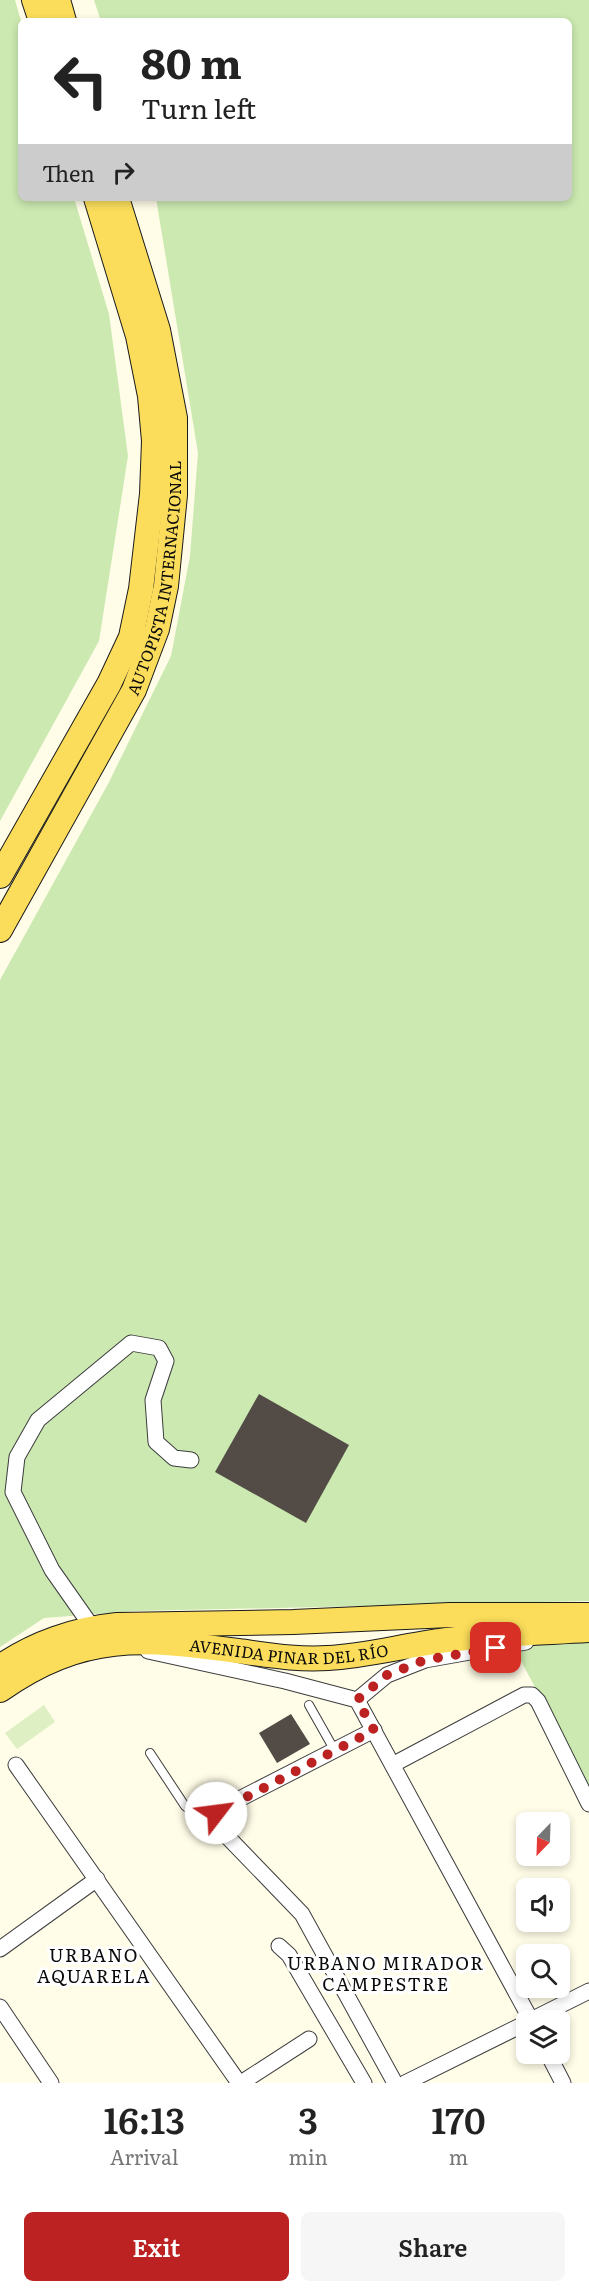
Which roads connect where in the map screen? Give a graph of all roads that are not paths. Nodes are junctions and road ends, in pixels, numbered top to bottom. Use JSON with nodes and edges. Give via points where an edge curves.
{"nodes":[{"id":1,"x":34,"y":0,"type":"edge"},
{"id":2,"x":58,"y":0,"type":"edge"},
{"id":3,"x":40,"y":18,"type":"edge"},
{"id":4,"x":63,"y":18,"type":"edge"},
{"id":5,"x":97,"y":201,"type":"edge"},
{"id":6,"x":118,"y":201,"type":"edge"},
{"id":7,"x":0,"y":876,"type":"edge"},
{"id":8,"x":0,"y":930,"type":"edge"},
{"id":9,"x":191,"y":1460,"type":"dead end"},
{"id":10,"x":589,"y":1615,"type":"edge"},
{"id":11,"x":358,"y":1620,"type":"junction"},
{"id":12,"x":293,"y":1622,"type":"junction"},
{"id":13,"x":589,"y":1630,"type":"edge"},
{"id":14,"x":555,"y":1632,"type":"junction"},
{"id":15,"x":97,"y":1636,"type":"junction"},
{"id":16,"x":360,"y":1654,"type":"junction"},
{"id":17,"x":293,"y":1659,"type":"junction"},
{"id":18,"x":0,"y":1667,"type":"edge"},
{"id":19,"x":0,"y":1690,"type":"edge"},
{"id":20,"x":357,"y":1700,"type":"junction"},
{"id":21,"x":309,"y":1705,"type":"dead end"},
{"id":22,"x":374,"y":1730,"type":"junction"},
{"id":23,"x":334,"y":1751,"type":"junction"},
{"id":24,"x":150,"y":1753,"type":"dead end"},
{"id":25,"x":394,"y":1764,"type":"junction"},
{"id":26,"x":16,"y":1765,"type":"dead end"},
{"id":27,"x":589,"y":1804,"type":"edge"},
{"id":28,"x":214,"y":1817,"type":"junction"},
{"id":29,"x":97,"y":1879,"type":"junction"},
{"id":30,"x":279,"y":1946,"type":"dead end"},
{"id":31,"x":0,"y":1949,"type":"edge"},
{"id":32,"x":589,"y":1991,"type":"edge"},
{"id":33,"x":0,"y":2007,"type":"edge"},
{"id":34,"x":526,"y":2010,"type":"edge"},
{"id":35,"x":551,"y":2010,"type":"edge"},
{"id":36,"x":516,"y":2028,"type":"edge"},
{"id":37,"x":309,"y":2039,"type":"dead end"},
{"id":38,"x":553,"y":2064,"type":"edge"},
{"id":39,"x":51,"y":2083,"type":"edge"},
{"id":40,"x":240,"y":2083,"type":"edge"},
{"id":41,"x":364,"y":2083,"type":"edge"},
{"id":42,"x":395,"y":2083,"type":"edge"},
{"id":43,"x":405,"y":2083,"type":"edge"},
{"id":44,"x":563,"y":2083,"type":"edge"}],
"edges":[{"from":1,"to":3,"type":"main road"},
{"from":2,"to":4,"type":"main road"},
{"from":5,"to":7,"type":"main road","name":"AUTOPISTA INTERNACIONAL","via":[[135,325],[150,396],[154,461],[141,590],[131,637],[109,684]]},
{"from":6,"to":8,"type":"main road","name":"AUTOPISTA INTERNACIONAL","via":[[158,330],[175,418],[175,484],[166,586],[157,629],[134,690]]},
{"from":9,"to":15,"type":"street","via":[[174,1458],[156,1442],[153,1400],[166,1361],[159,1348],[131,1343],[38,1420],[17,1457],[12,1492],[52,1570]]},
{"from":10,"to":11,"type":"main road","name":"AVENIDA PINAR DEL RÍO","via":[[450,1615]]},
{"from":11,"to":12,"type":"main road","name":"AVENIDA PINAR DEL RÍO"},
{"from":11,"to":16,"type":"main road","via":[[345,1626],[340,1638],[346,1651]]},
{"from":12,"to":15,"type":"main road","name":"AVENIDA PINAR DEL RÍO"},
{"from":12,"to":17,"type":"main road","via":[[304,1627],[309,1644],[303,1654]]},
{"from":13,"to":14,"type":"main road","name":"AVENIDA PINAR DEL RÍO"},
{"from":14,"to":16,"type":"main road","name":"AVENIDA PINAR DEL RÍO","via":[[441,1641]]},
{"from":14,"to":20,"type":"street","via":[[519,1644],[425,1660],[387,1675]]},
{"from":15,"to":17,"type":"main road","name":"AVENIDA PINAR DEL RÍO"},
{"from":15,"to":18,"type":"main road","name":"AVENIDA PINAR DEL RÍO","via":[[23,1651]]},
{"from":15,"to":19,"type":"main road","name":"AVENIDA PINAR DEL RÍO"},
{"from":15,"to":20,"type":"street"},
{"from":16,"to":17,"type":"main road","name":"AVENIDA PINAR DEL RÍO"},
{"from":20,"to":22,"type":"street"},
{"from":21,"to":23,"type":"lane"},
{"from":22,"to":23,"type":"street"},
{"from":22,"to":25,"type":"street"},
{"from":23,"to":28,"type":"street","via":[[220,1809]]},
{"from":24,"to":28,"type":"lane","via":[[185,1806]]},
{"from":25,"to":27,"type":"street","via":[[524,1695],[532,1695]]},
{"from":25,"to":34,"type":"street"},
{"from":26,"to":29,"type":"street"},
{"from":28,"to":42,"type":"street","via":[[218,1827],[307,1921]]},
{"from":29,"to":31,"type":"street"},
{"from":29,"to":40,"type":"street"},
{"from":30,"to":41,"type":"street"},
{"from":32,"to":35,"type":"street"},
{"from":33,"to":39,"type":"street"},
{"from":36,"to":43,"type":"street"},
{"from":37,"to":40,"type":"street"},
{"from":38,"to":44,"type":"street"}]}
